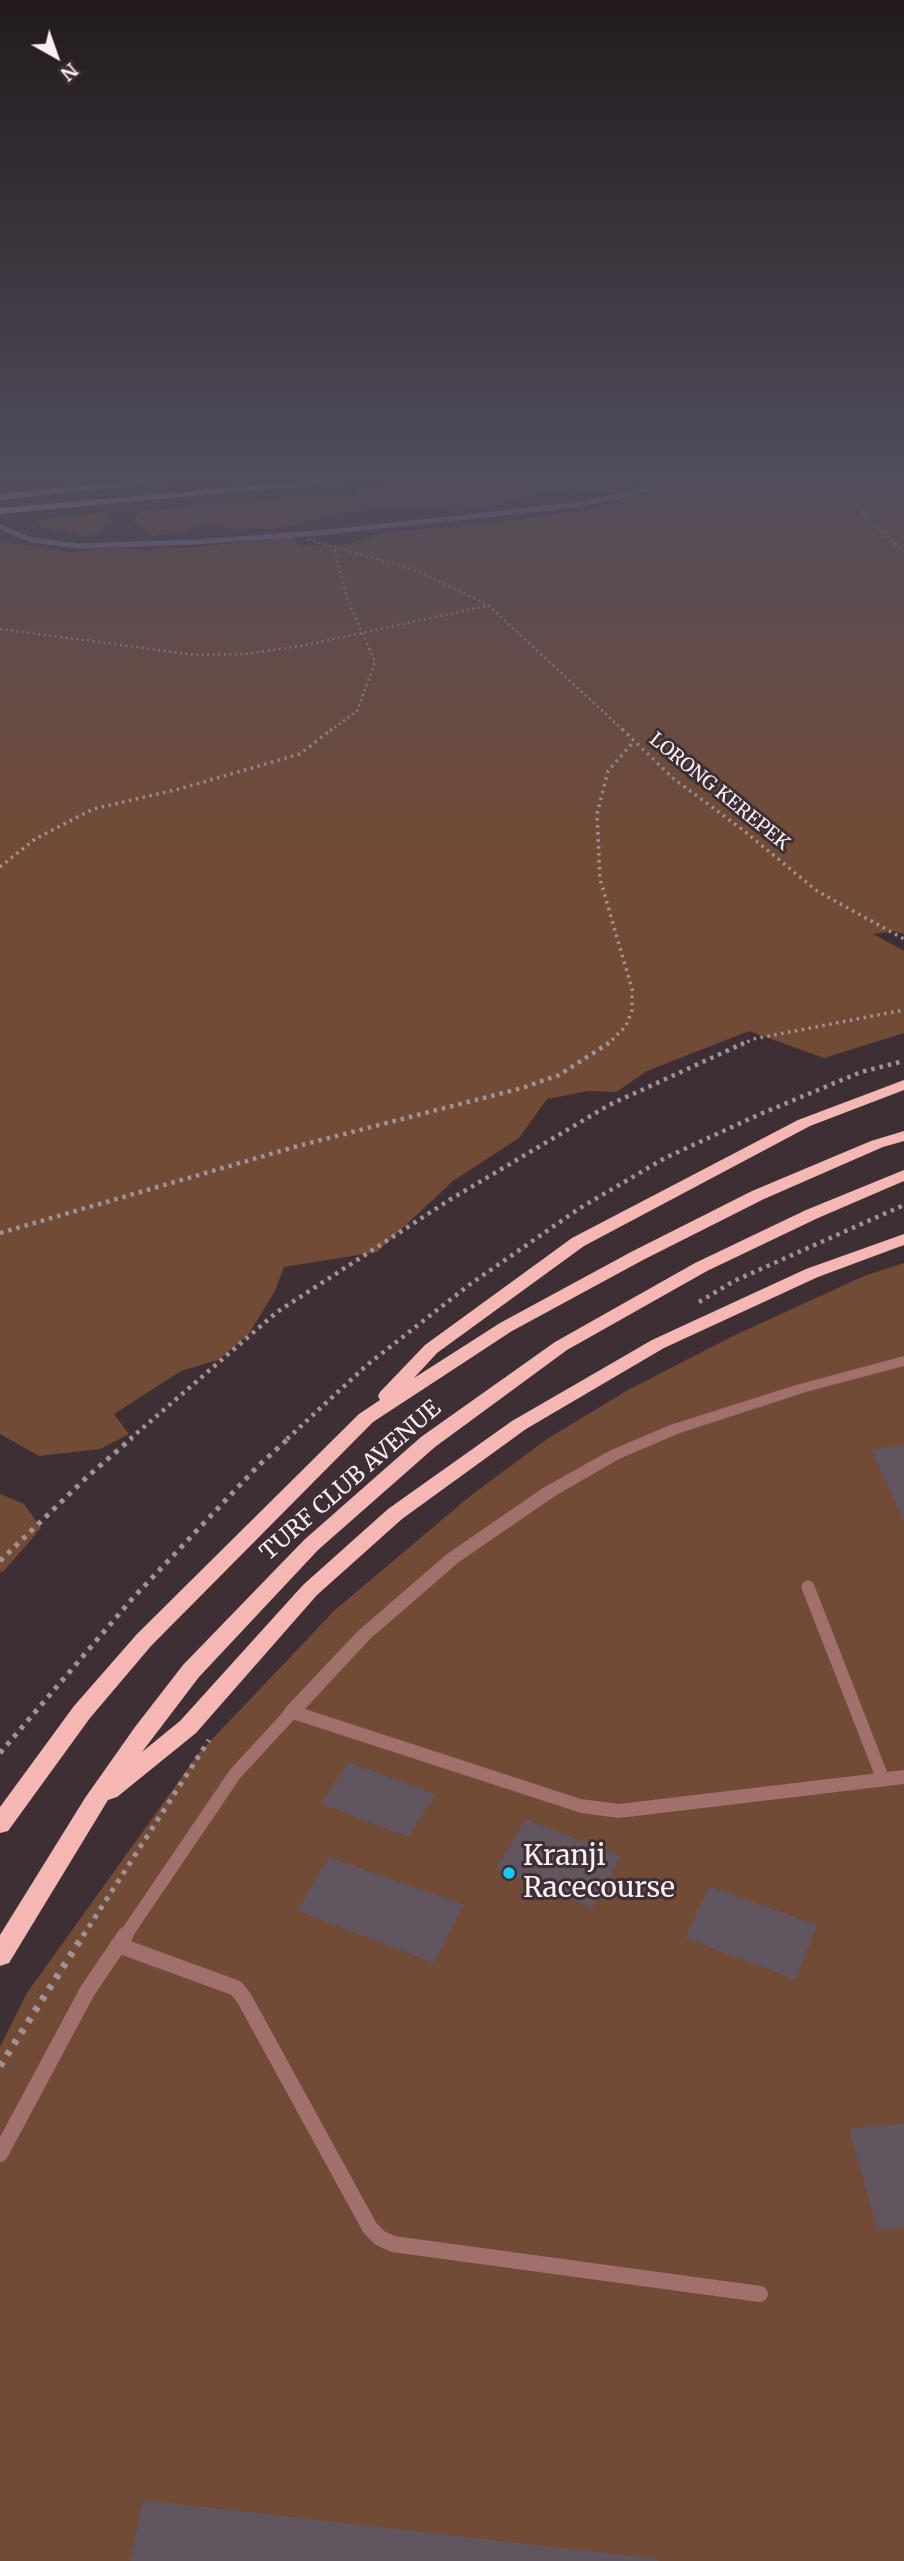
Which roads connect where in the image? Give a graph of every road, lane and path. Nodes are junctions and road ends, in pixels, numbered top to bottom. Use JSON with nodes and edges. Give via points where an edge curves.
{"nodes":[{"id":1,"x":349,"y":601,"type":"edge"},
{"id":2,"x":479,"y":601,"type":"edge"},
{"id":3,"x":488,"y":605,"type":"junction"},
{"id":4,"x":0,"y":629,"type":"edge"},
{"id":5,"x":363,"y":632,"type":"junction"},
{"id":6,"x":634,"y":741,"type":"junction"},
{"id":7,"x":0,"y":867,"type":"edge"},
{"id":8,"x":904,"y":939,"type":"edge"},
{"id":9,"x":904,"y":1010,"type":"edge"},
{"id":10,"x":904,"y":1085,"type":"edge"},
{"id":11,"x":904,"y":1136,"type":"edge"},
{"id":12,"x":904,"y":1175,"type":"edge"},
{"id":13,"x":904,"y":1205,"type":"edge"},
{"id":14,"x":0,"y":1233,"type":"edge"},
{"id":15,"x":904,"y":1240,"type":"edge"},
{"id":16,"x":687,"y":1309,"type":"dead end"},
{"id":17,"x":904,"y":1361,"type":"edge"},
{"id":18,"x":366,"y":1418,"type":"junction"},
{"id":19,"x":0,"y":1561,"type":"edge"},
{"id":20,"x":808,"y":1587,"type":"dead end"},
{"id":21,"x":292,"y":1712,"type":"junction"},
{"id":22,"x":188,"y":1727,"type":"junction"},
{"id":23,"x":904,"y":1777,"type":"edge"},
{"id":24,"x":883,"y":1779,"type":"junction"},
{"id":25,"x":93,"y":1804,"type":"junction"},
{"id":26,"x":0,"y":1824,"type":"edge"},
{"id":27,"x":118,"y":1945,"type":"junction"},
{"id":28,"x":0,"y":1956,"type":"edge"},
{"id":29,"x":0,"y":2066,"type":"edge"},
{"id":30,"x":0,"y":2154,"type":"edge"},
{"id":31,"x":760,"y":2294,"type":"dead end"}],
"edges":[{"from":1,"to":5,"type":"path"},
{"from":2,"to":3,"type":"path","name":"LORONG KEREPEK"},
{"from":3,"to":5,"type":"path"},
{"from":3,"to":6,"type":"path","name":"LORONG KEREPEK"},
{"from":4,"to":5,"type":"path","via":[[195,655],[244,654]]},
{"from":5,"to":7,"type":"path","via":[[375,663],[357,711],[300,754],[93,809],[35,839]]},
{"from":6,"to":8,"type":"path","name":"LORONG KEREPEK","via":[[674,779],[817,891]]},
{"from":6,"to":14,"type":"path","via":[[608,771],[597,814],[600,879],[632,989],[632,1010],[614,1040],[559,1075],[522,1088],[298,1146]]},
{"from":9,"to":19,"type":"path","via":[[753,1039],[609,1105],[462,1193],[277,1312],[87,1476]]},
{"from":10,"to":18,"type":"main road","via":[[804,1122],[578,1242],[431,1349]]},
{"from":11,"to":18,"type":"main road","name":"TURF CLUB AVENUE","via":[[758,1195],[637,1256],[506,1327]]},
{"from":12,"to":25,"type":"main road","name":"TURF CLUB AVENUE","via":[[811,1213],[654,1293],[561,1346],[428,1442],[311,1545],[191,1671]]},
{"from":13,"to":16,"type":"path","via":[[734,1281]]},
{"from":15,"to":22,"type":"main road","via":[[812,1273],[658,1344],[519,1425],[395,1514],[310,1590]]},
{"from":17,"to":21,"type":"street","via":[[675,1429],[614,1455],[549,1492],[443,1566],[364,1635]]},
{"from":18,"to":26,"type":"main road","name":"TURF CLUB AVENUE","via":[[144,1640],[82,1712]]},
{"from":20,"to":24,"type":"lane"},
{"from":21,"to":24,"type":"street","via":[[581,1807],[619,1811]]},
{"from":21,"to":27,"type":"lane","via":[[236,1774]]},
{"from":22,"to":25,"type":"main road"},
{"from":22,"to":29,"type":"path","via":[[211,1737]]},
{"from":23,"to":24,"type":"street"},
{"from":25,"to":28,"type":"main road","name":"TURF CLUB AVENUE"},
{"from":27,"to":30,"type":"lane","via":[[88,1990]]},
{"from":27,"to":31,"type":"lane","via":[[236,1988],[370,2228],[380,2238],[393,2244]]}]}
